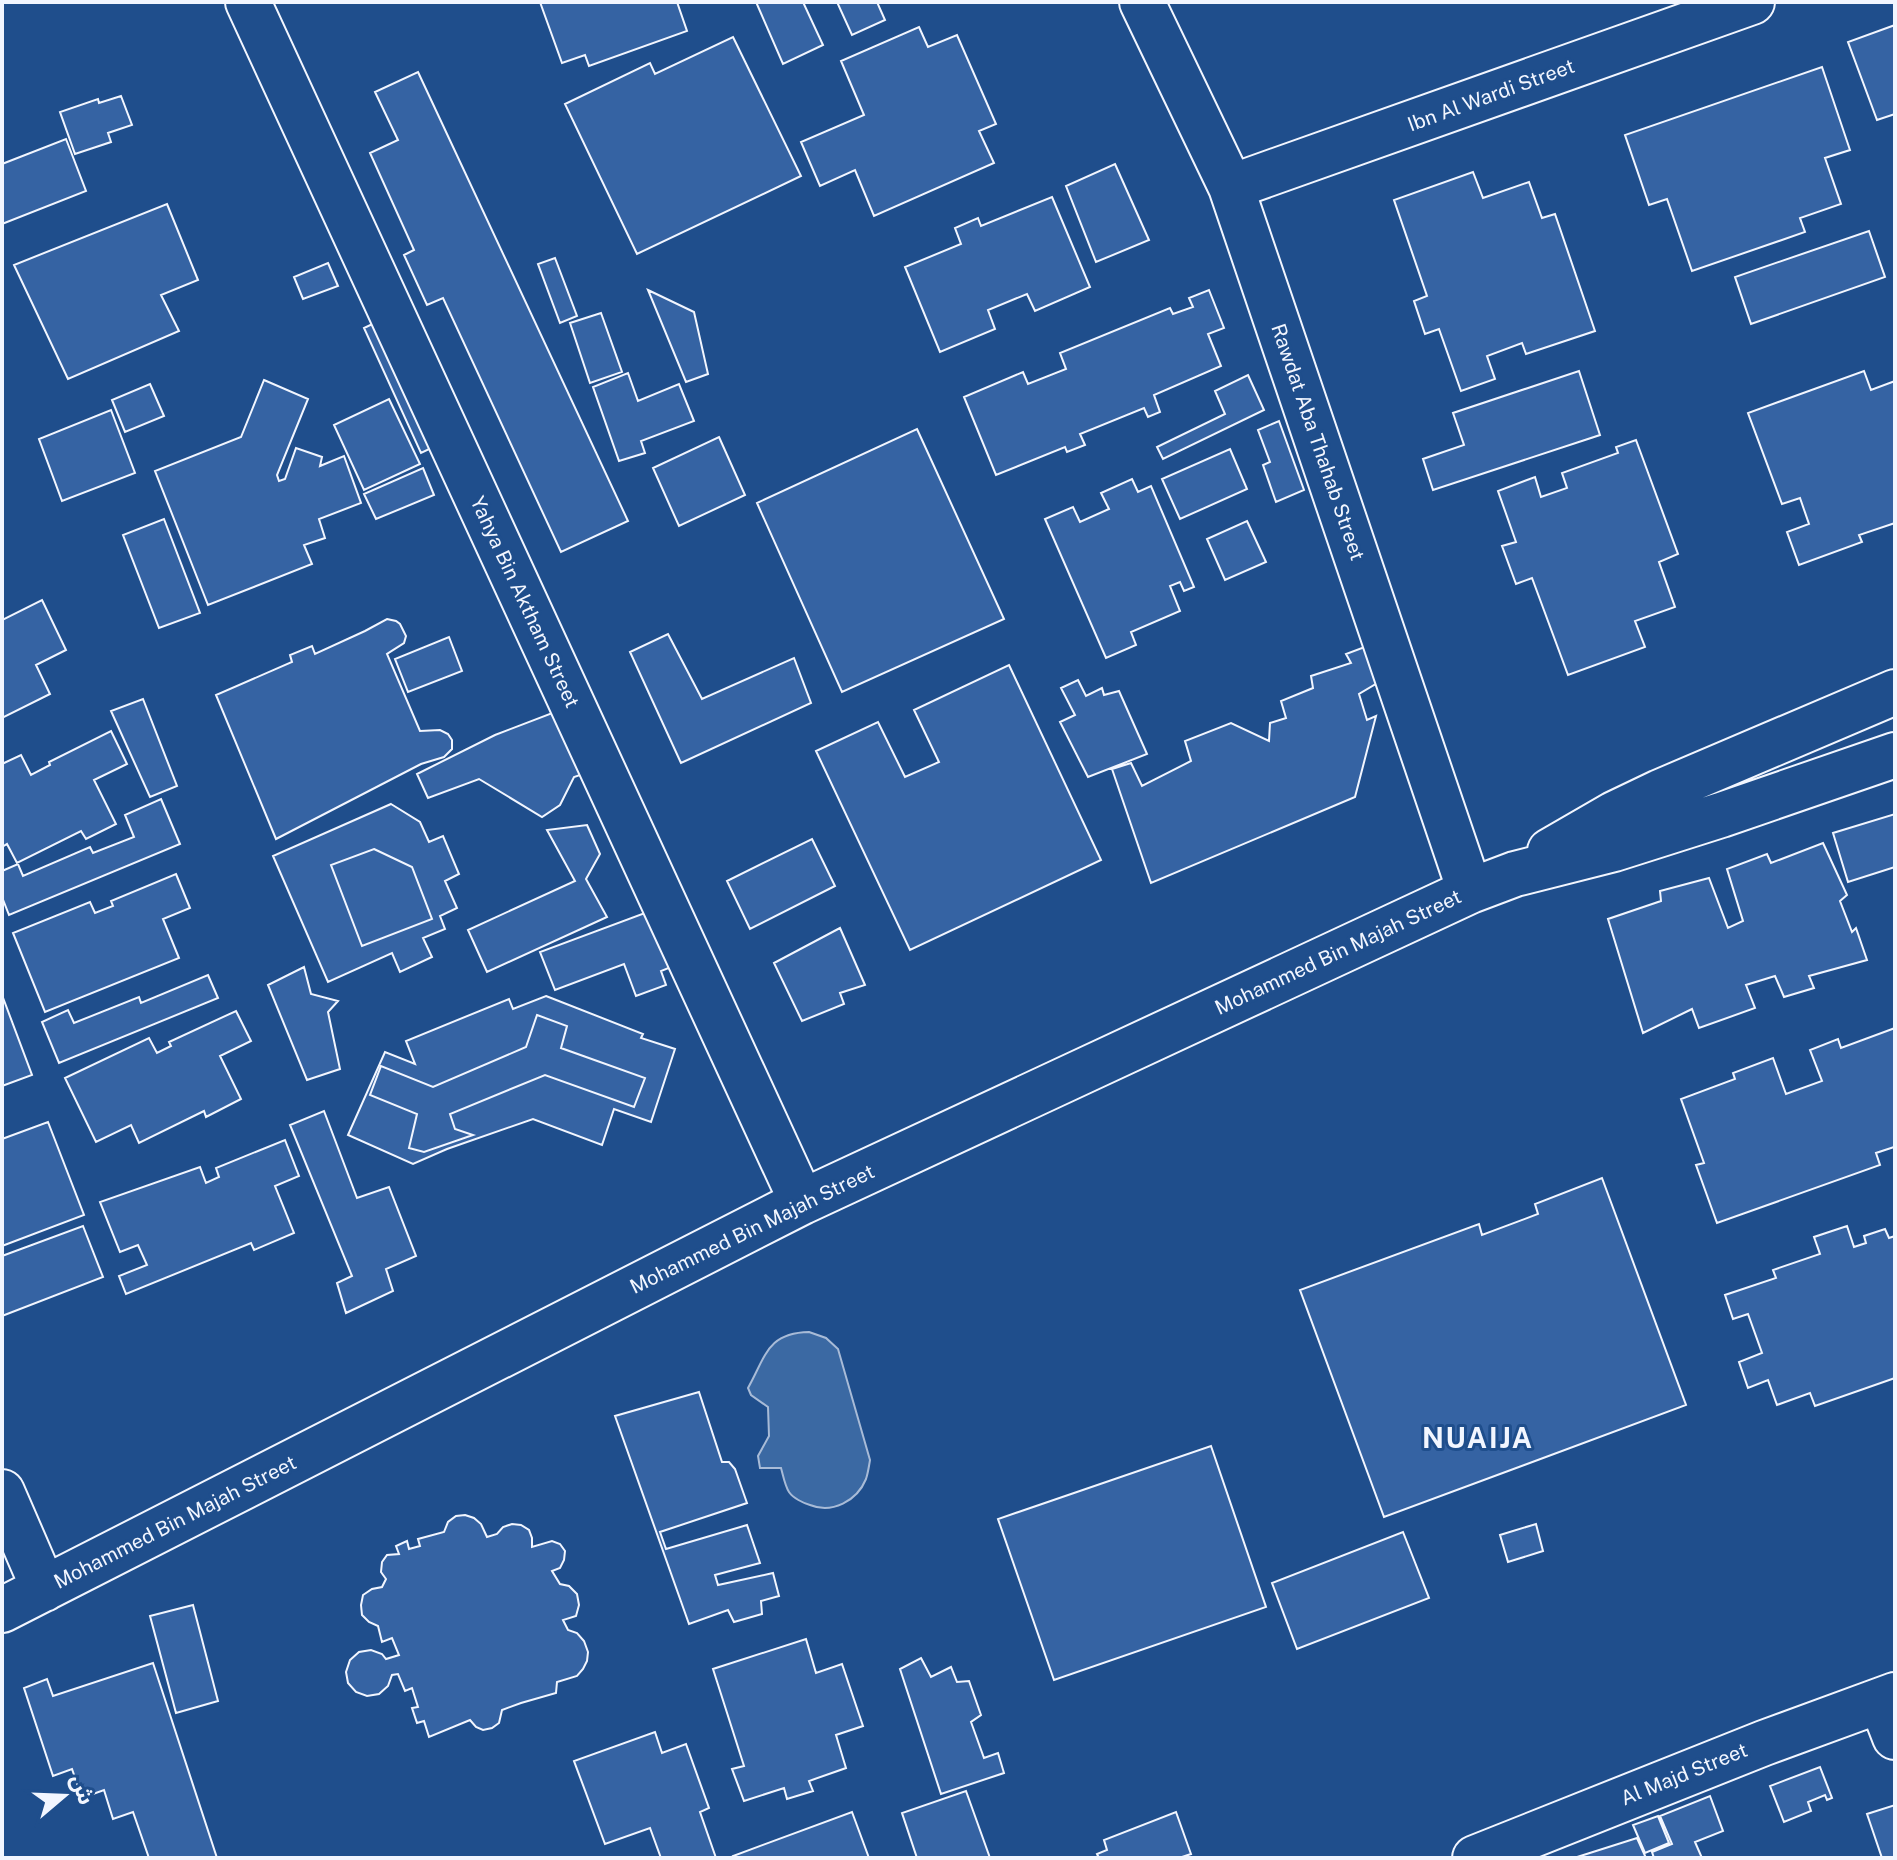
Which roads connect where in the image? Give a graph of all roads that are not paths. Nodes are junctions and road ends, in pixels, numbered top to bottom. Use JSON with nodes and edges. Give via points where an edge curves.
{"nodes":[{"id":1,"x":248,"y":2,"type":"edge"},
{"id":2,"x":1142,"y":2,"type":"edge"},
{"id":3,"x":1752,"y":2,"type":"edge"},
{"id":4,"x":1231,"y":187,"type":"junction"},
{"id":5,"x":1895,"y":692,"type":"edge"},
{"id":6,"x":1895,"y":755,"type":"edge"},
{"id":7,"x":1515,"y":874,"type":"junction"},
{"id":8,"x":1470,"y":891,"type":"junction"},
{"id":9,"x":802,"y":1202,"type":"junction"},
{"id":10,"x":2,"y":1492,"type":"edge"},
{"id":11,"x":44,"y":1589,"type":"junction"},
{"id":12,"x":2,"y":1610,"type":"edge"},
{"id":13,"x":1890,"y":1711,"type":"edge"},
{"id":14,"x":1475,"y":1858,"type":"edge"}],
"edges":[{"from":1,"to":9,"type":"street","name":"Yahya Bin Aktham Street"},
{"from":2,"to":4,"type":"street","name":"Rawdat Aba Thahab Street"},
{"from":3,"to":4,"type":"street","name":"Ibn Al Wardi Street"},
{"from":4,"to":8,"type":"street","name":"Rawdat Aba Thahab Street"},
{"from":5,"to":7,"type":"street","name":"Mohammed Bin Majah Street","via":[[1614,814]]},
{"from":6,"to":7,"type":"street","name":"Mohammed Bin Majah Street","via":[[1614,849]]},
{"from":7,"to":8,"type":"street","name":"Mohammed Bin Majah Street"},
{"from":8,"to":9,"type":"street","name":"Mohammed Bin Majah Street"},
{"from":9,"to":11,"type":"street","name":"Mohammed Bin Majah Street"},
{"from":10,"to":11,"type":"street"},
{"from":11,"to":12,"type":"street","name":"Mohammed Bin Majah Street"},
{"from":13,"to":14,"type":"street","name":"Al Majd Street","via":[[1764,1743]]}]}
